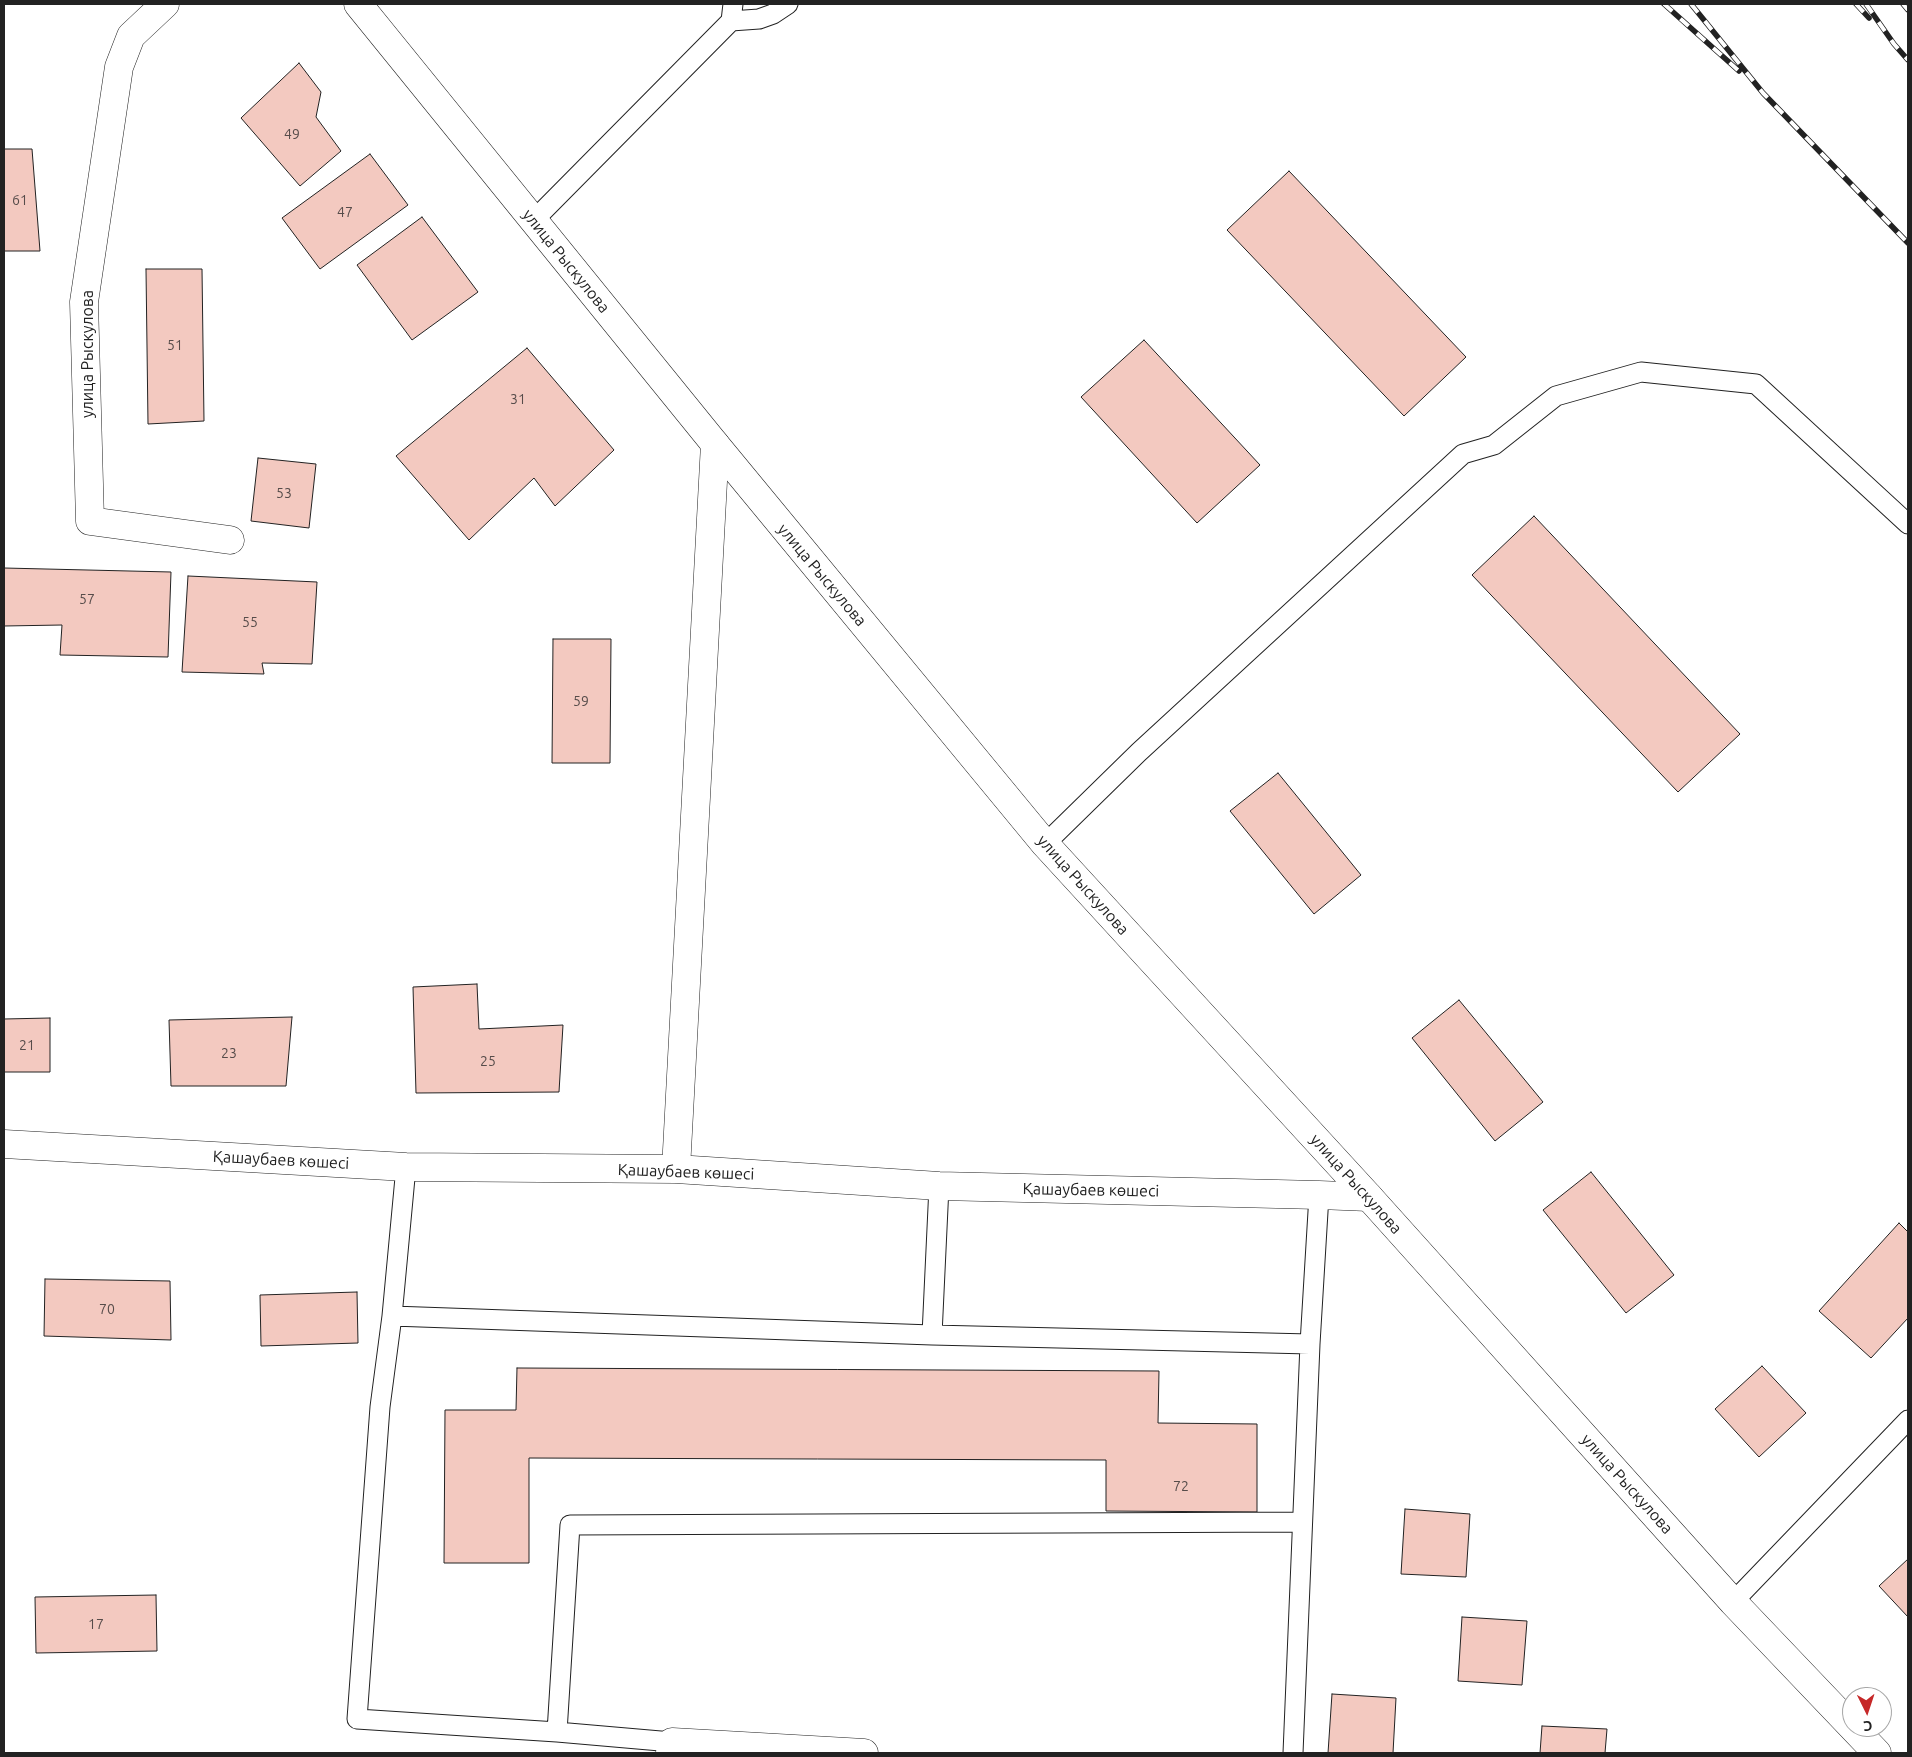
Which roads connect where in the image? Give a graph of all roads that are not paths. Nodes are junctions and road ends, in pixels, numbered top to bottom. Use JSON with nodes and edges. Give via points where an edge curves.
{"nodes":[{"id":1,"x":165,"y":4,"type":"edge"},
{"id":2,"x":358,"y":4,"type":"edge"},
{"id":3,"x":788,"y":4,"type":"edge"},
{"id":4,"x":732,"y":13,"type":"edge"},
{"id":5,"x":534,"y":220,"type":"junction"},
{"id":6,"x":715,"y":444,"type":"junction"},
{"id":7,"x":1908,"y":524,"type":"edge"},
{"id":8,"x":230,"y":540,"type":"dead end"},
{"id":9,"x":1045,"y":844,"type":"junction"},
{"id":10,"x":4,"y":1144,"type":"edge"},
{"id":11,"x":406,"y":1166,"type":"junction"},
{"id":12,"x":676,"y":1169,"type":"junction"},
{"id":13,"x":939,"y":1186,"type":"junction"},
{"id":14,"x":1319,"y":1195,"type":"junction"},
{"id":15,"x":1369,"y":1197,"type":"junction"},
{"id":16,"x":392,"y":1316,"type":"junction"},
{"id":17,"x":932,"y":1335,"type":"junction"},
{"id":18,"x":1310,"y":1344,"type":"junction"},
{"id":19,"x":1908,"y":1420,"type":"edge"},
{"id":20,"x":1302,"y":1522,"type":"junction"},
{"id":21,"x":1734,"y":1602,"type":"junction"},
{"id":22,"x":557,"y":1732,"type":"junction"},
{"id":23,"x":671,"y":1748,"type":"edge"},
{"id":24,"x":864,"y":1753,"type":"edge"},
{"id":25,"x":1293,"y":1753,"type":"edge"},
{"id":26,"x":1877,"y":1753,"type":"edge"}],
"edges":[{"from":1,"to":8,"type":"street","name":"улица Рыскулова","via":[[131,36],[119,67],[84,302],[90,521]]},
{"from":2,"to":5,"type":"street","name":"улица Рыскулова"},
{"from":3,"to":4,"type":"lane","via":[[759,20]]},
{"from":4,"to":5,"type":"lane"},
{"from":5,"to":6,"type":"street","name":"улица Рыскулова"},
{"from":6,"to":9,"type":"street","name":"улица Рыскулова"},
{"from":6,"to":12,"type":"street"},
{"from":7,"to":9,"type":"lane","via":[[1756,384],[1641,372],[1556,396],[1494,445],[1462,454]]},
{"from":9,"to":15,"type":"street","name":"улица Рыскулова"},
{"from":10,"to":11,"type":"street","name":"Қашаубаев көшесі"},
{"from":11,"to":12,"type":"street","name":"Қашаубаев көшесі"},
{"from":11,"to":16,"type":"lane"},
{"from":12,"to":13,"type":"street","name":"Қашаубаев көшесі"},
{"from":13,"to":14,"type":"street","name":"Қашаубаев көшесі"},
{"from":13,"to":17,"type":"lane"},
{"from":14,"to":15,"type":"street","name":"Қашаубаев көшесі"},
{"from":14,"to":18,"type":"lane"},
{"from":15,"to":21,"type":"street","name":"улица Рыскулова"},
{"from":16,"to":17,"type":"lane"},
{"from":16,"to":22,"type":"lane","via":[[380,1407],[357,1719]]},
{"from":17,"to":18,"type":"lane"},
{"from":18,"to":20,"type":"lane"},
{"from":19,"to":21,"type":"lane"},
{"from":20,"to":22,"type":"lane","via":[[570,1525]]},
{"from":20,"to":25,"type":"lane"},
{"from":21,"to":26,"type":"street","name":"улица Рыскулова"},
{"from":22,"to":23,"type":"lane"},
{"from":23,"to":24,"type":"street"}]}
